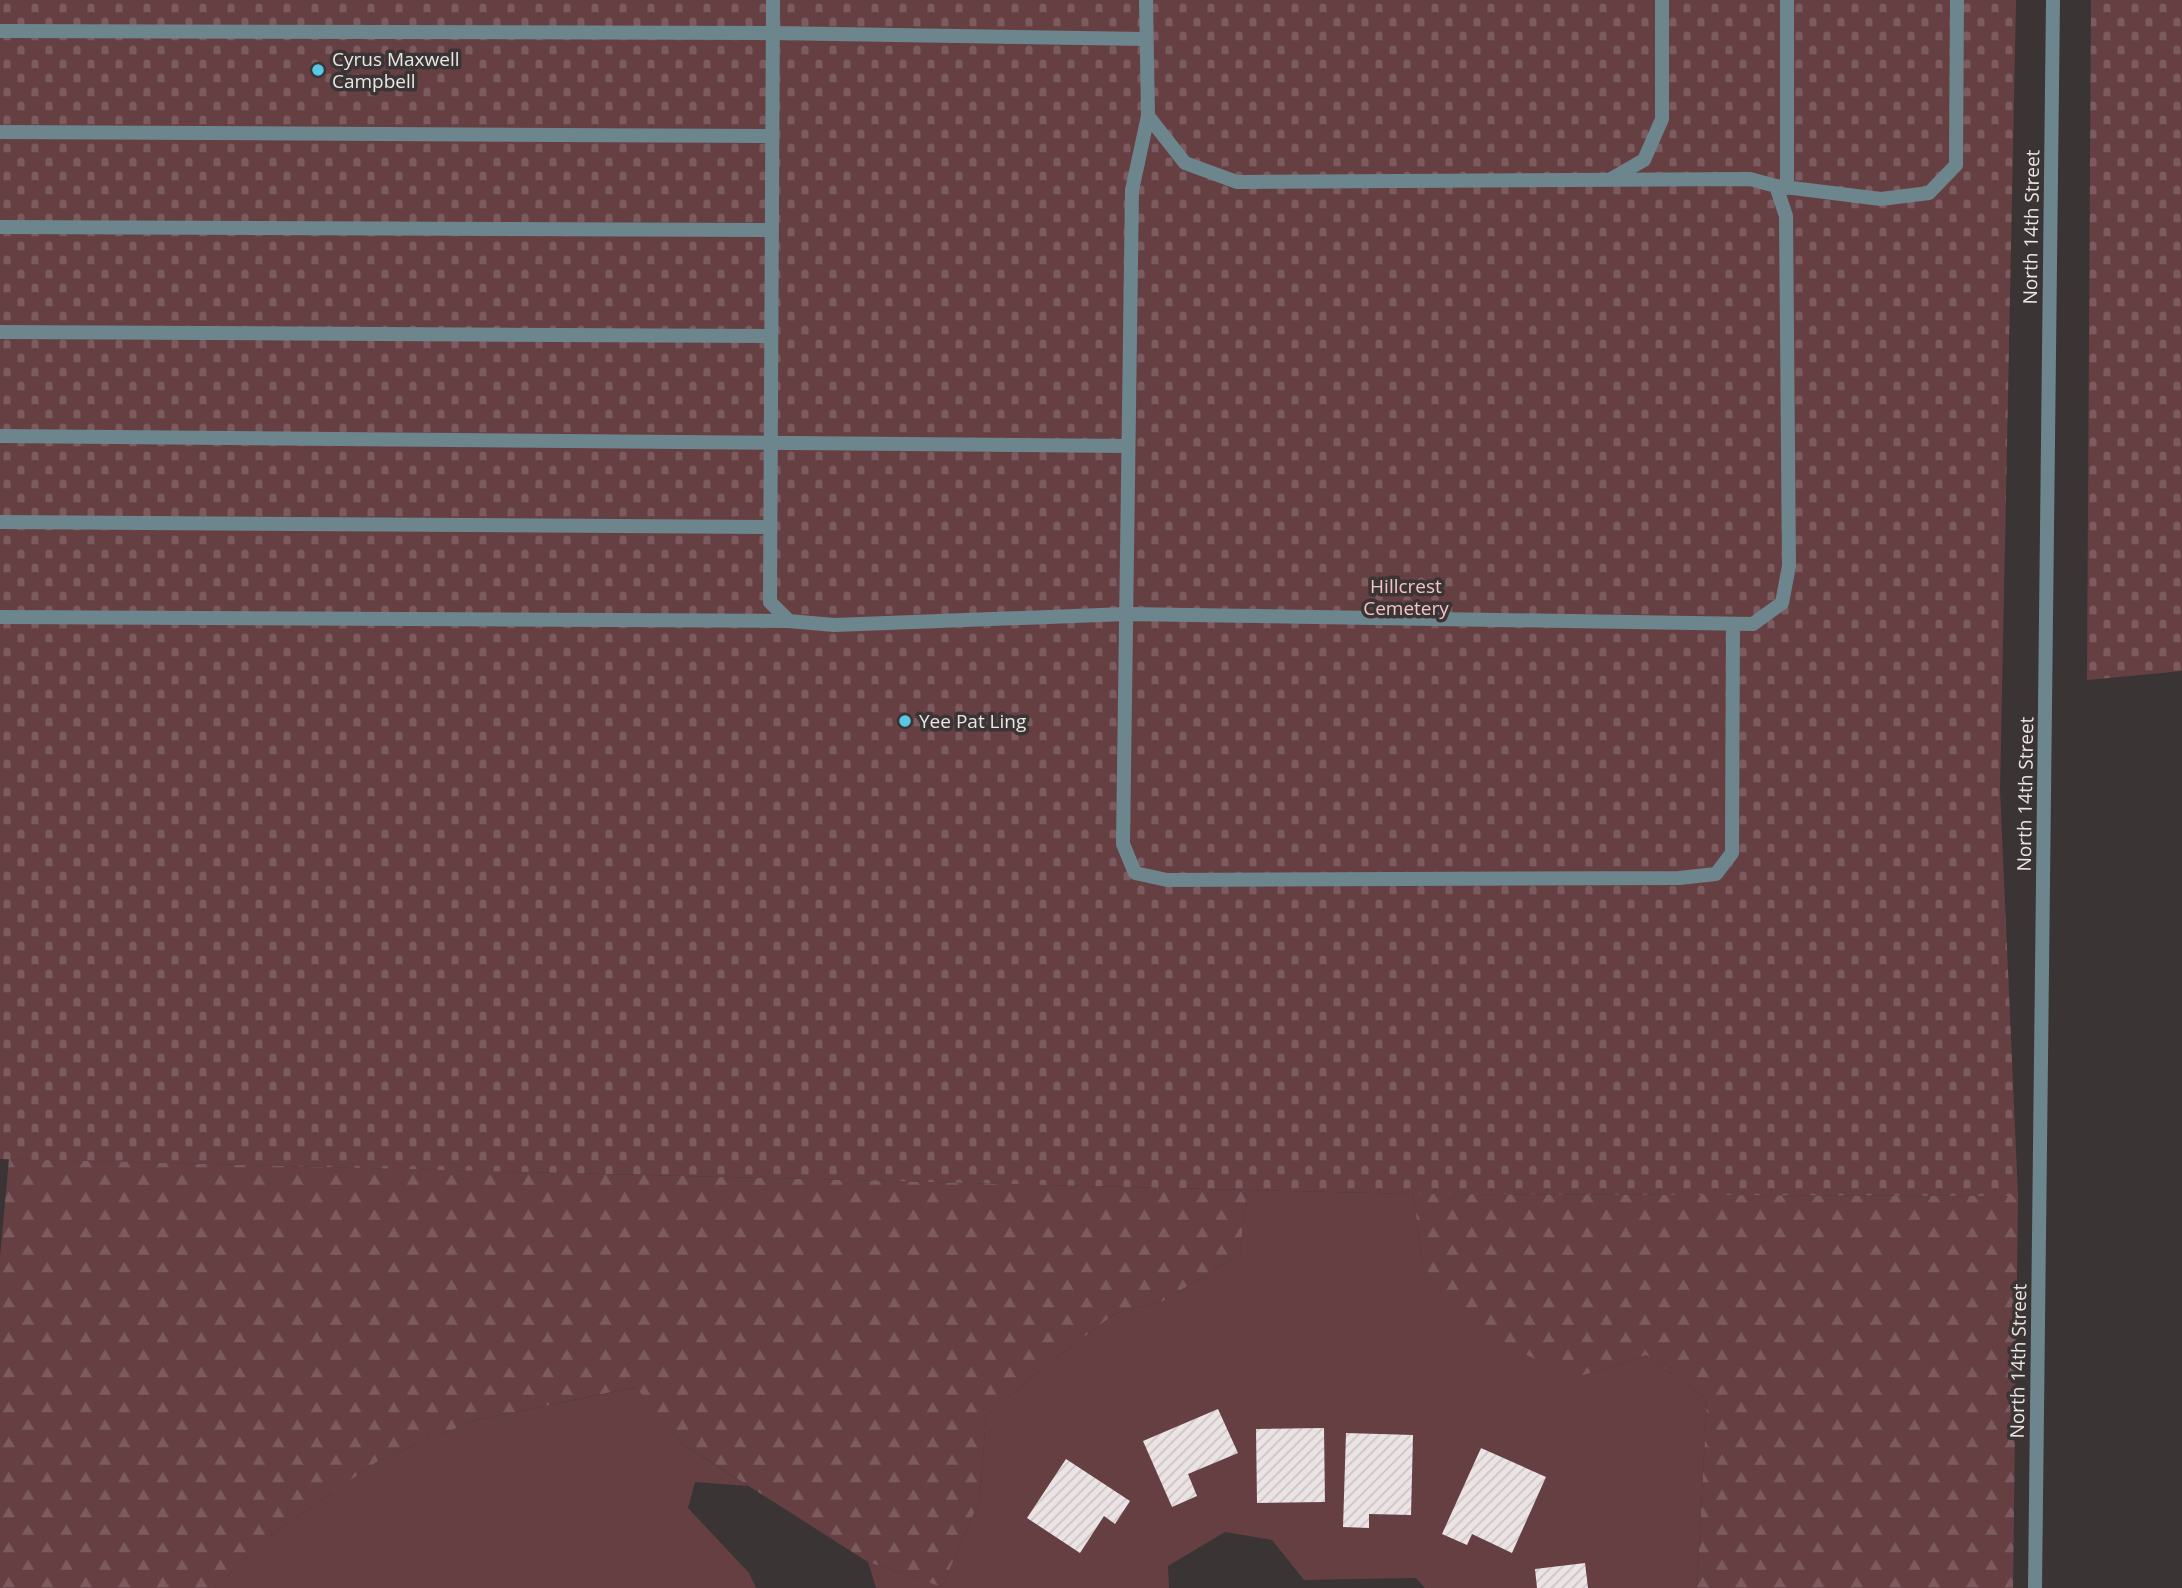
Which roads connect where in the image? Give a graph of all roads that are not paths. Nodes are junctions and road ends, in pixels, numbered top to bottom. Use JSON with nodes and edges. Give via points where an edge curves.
{"nodes":[{"id":1,"x":773,"y":0,"type":"edge"},
{"id":2,"x":1146,"y":0,"type":"edge"},
{"id":3,"x":1662,"y":0,"type":"edge"},
{"id":4,"x":1787,"y":0,"type":"edge"},
{"id":5,"x":1956,"y":0,"type":"edge"},
{"id":6,"x":2053,"y":0,"type":"edge"},
{"id":7,"x":0,"y":31,"type":"edge"},
{"id":8,"x":773,"y":33,"type":"junction"},
{"id":9,"x":1146,"y":39,"type":"junction"},
{"id":10,"x":1148,"y":116,"type":"junction"},
{"id":11,"x":0,"y":132,"type":"edge"},
{"id":12,"x":772,"y":136,"type":"junction"},
{"id":13,"x":1610,"y":180,"type":"junction"},
{"id":14,"x":1781,"y":187,"type":"junction"},
{"id":15,"x":0,"y":227,"type":"edge"},
{"id":16,"x":772,"y":230,"type":"junction"},
{"id":17,"x":0,"y":332,"type":"edge"},
{"id":18,"x":771,"y":336,"type":"junction"},
{"id":19,"x":0,"y":436,"type":"edge"},
{"id":20,"x":771,"y":443,"type":"junction"},
{"id":21,"x":1129,"y":446,"type":"junction"},
{"id":22,"x":0,"y":522,"type":"edge"},
{"id":23,"x":770,"y":527,"type":"junction"},
{"id":24,"x":1126,"y":614,"type":"junction"},
{"id":25,"x":0,"y":617,"type":"edge"},
{"id":26,"x":789,"y":621,"type":"junction"},
{"id":27,"x":1733,"y":624,"type":"junction"},
{"id":28,"x":2035,"y":1588,"type":"edge"}],
"edges":[{"from":1,"to":8,"type":"street"},
{"from":2,"to":9,"type":"street"},
{"from":3,"to":13,"type":"street","via":[[1662,119],[1644,160]]},
{"from":4,"to":14,"type":"street"},
{"from":5,"to":14,"type":"street","via":[[1956,165],[1928,193],[1881,199]]},
{"from":6,"to":28,"type":"street","name":"North 14th Street"},
{"from":7,"to":8,"type":"street"},
{"from":8,"to":9,"type":"street"},
{"from":8,"to":12,"type":"street"},
{"from":9,"to":10,"type":"street"},
{"from":10,"to":13,"type":"street","via":[[1185,163],[1237,182]]},
{"from":10,"to":21,"type":"street","via":[[1132,190]]},
{"from":11,"to":12,"type":"street"},
{"from":12,"to":16,"type":"street"},
{"from":13,"to":14,"type":"street","via":[[1749,179]]},
{"from":14,"to":27,"type":"street","via":[[1786,215],[1789,566],[1782,603],[1753,624]]},
{"from":15,"to":16,"type":"street"},
{"from":16,"to":18,"type":"street"},
{"from":17,"to":18,"type":"street"},
{"from":18,"to":20,"type":"street"},
{"from":19,"to":20,"type":"street"},
{"from":20,"to":21,"type":"street"},
{"from":20,"to":23,"type":"street"},
{"from":21,"to":24,"type":"street"},
{"from":22,"to":23,"type":"street"},
{"from":23,"to":26,"type":"street","via":[[770,602]]},
{"from":24,"to":26,"type":"street","via":[[834,625]]},
{"from":24,"to":27,"type":"street"},
{"from":24,"to":27,"type":"street","via":[[1124,844],[1135,873],[1167,880],[1679,878],[1716,874],[1732,853]]},
{"from":25,"to":26,"type":"street"}]}
